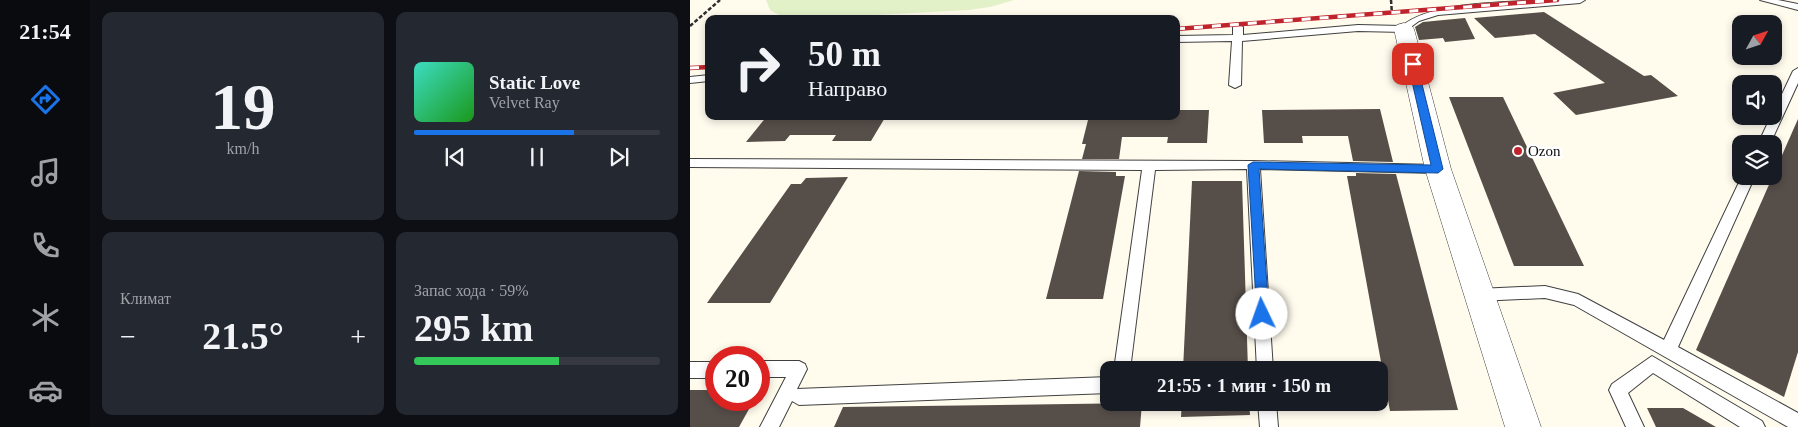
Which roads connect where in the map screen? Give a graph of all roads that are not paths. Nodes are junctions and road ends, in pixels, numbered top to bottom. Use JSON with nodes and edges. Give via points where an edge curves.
{"nodes":[{"id":1,"x":1580,"y":0,"type":"edge"},
{"id":2,"x":1766,"y":0,"type":"edge"},
{"id":3,"x":1798,"y":7,"type":"edge"},
{"id":4,"x":1238,"y":27,"type":"dead end"},
{"id":5,"x":1404,"y":29,"type":"junction"},
{"id":6,"x":1180,"y":39,"type":"edge"},
{"id":7,"x":1237,"y":39,"type":"junction"},
{"id":8,"x":1798,"y":71,"type":"edge"},
{"id":9,"x":705,"y":78,"type":"edge"},
{"id":10,"x":690,"y":80,"type":"edge"},
{"id":11,"x":1235,"y":85,"type":"dead end"},
{"id":12,"x":1768,"y":135,"type":"edge"},
{"id":13,"x":690,"y":163,"type":"edge"},
{"id":14,"x":1253,"y":165,"type":"junction"},
{"id":15,"x":1149,"y":166,"type":"junction"},
{"id":16,"x":1438,"y":169,"type":"junction"},
{"id":17,"x":1745,"y":185,"type":"edge"},
{"id":18,"x":1478,"y":295,"type":"junction"},
{"id":19,"x":1668,"y":350,"type":"junction"},
{"id":20,"x":1123,"y":361,"type":"edge"},
{"id":21,"x":1264,"y":361,"type":"edge"},
{"id":22,"x":690,"y":370,"type":"edge"},
{"id":23,"x":705,"y":370,"type":"edge"},
{"id":24,"x":770,"y":370,"type":"edge"},
{"id":25,"x":1100,"y":386,"type":"edge"},
{"id":26,"x":799,"y":397,"type":"dead end"},
{"id":27,"x":1268,"y":411,"type":"edge"},
{"id":28,"x":1798,"y":423,"type":"edge"},
{"id":29,"x":769,"y":427,"type":"edge"},
{"id":30,"x":1269,"y":427,"type":"edge"},
{"id":31,"x":1522,"y":427,"type":"edge"},
{"id":32,"x":1636,"y":427,"type":"edge"},
{"id":33,"x":1756,"y":427,"type":"edge"}],
"edges":[{"from":1,"to":5,"type":"lane","via":[[1437,12],[1416,19]]},
{"from":2,"to":3,"type":"lane"},
{"from":4,"to":7,"type":"lane"},
{"from":5,"to":7,"type":"lane","via":[[1358,28]]},
{"from":5,"to":16,"type":"street"},
{"from":6,"to":7,"type":"lane"},
{"from":7,"to":11,"type":"lane"},
{"from":8,"to":12,"type":"lane"},
{"from":9,"to":10,"type":"lane"},
{"from":13,"to":15,"type":"lane"},
{"from":14,"to":15,"type":"lane"},
{"from":14,"to":16,"type":"lane"},
{"from":14,"to":21,"type":"lane"},
{"from":15,"to":20,"type":"lane"},
{"from":16,"to":18,"type":"street"},
{"from":17,"to":19,"type":"lane"},
{"from":18,"to":19,"type":"lane","via":[[1545,292],[1578,300]]},
{"from":18,"to":31,"type":"street"},
{"from":19,"to":28,"type":"lane"},
{"from":22,"to":23,"type":"lane"},
{"from":24,"to":29,"type":"lane","via":[[799,369]]},
{"from":25,"to":26,"type":"lane"},
{"from":27,"to":30,"type":"lane"},
{"from":32,"to":33,"type":"lane","via":[[1618,390],[1652,364]]}]}
